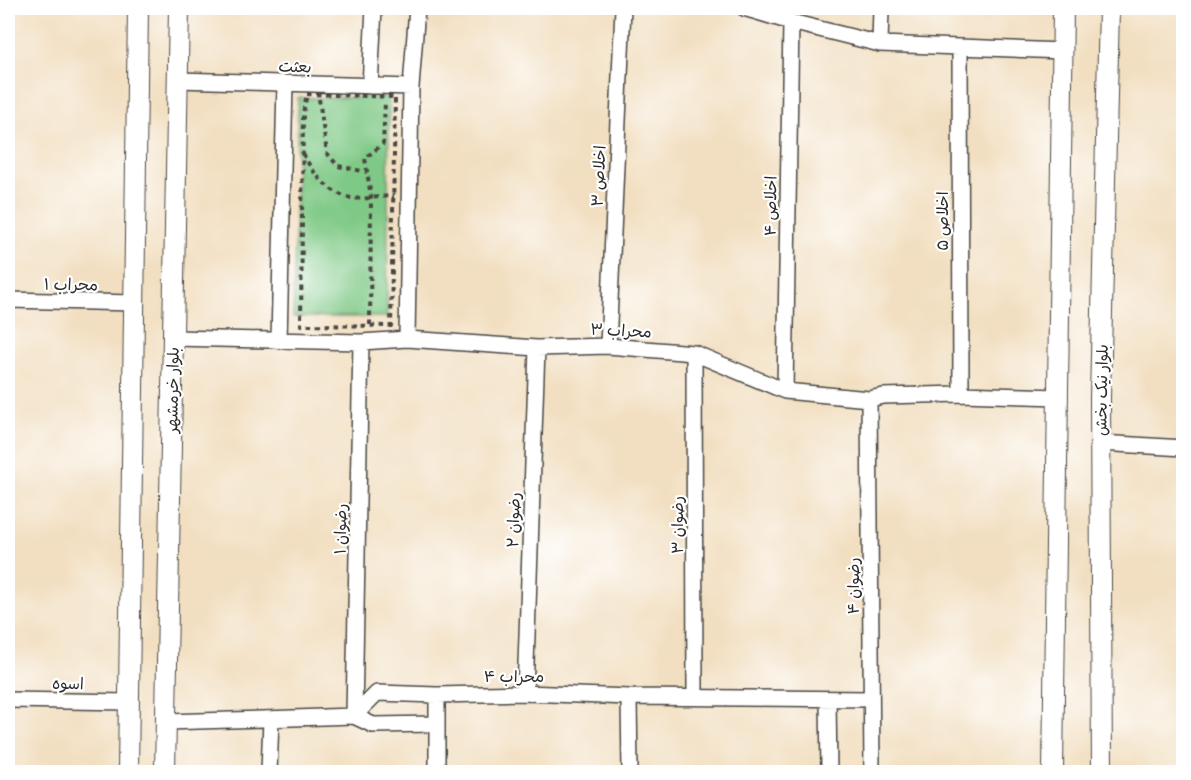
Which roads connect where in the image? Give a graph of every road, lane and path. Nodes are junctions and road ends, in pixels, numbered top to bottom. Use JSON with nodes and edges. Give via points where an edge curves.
{"nodes":[{"id":1,"x":138,"y":8,"type":"edge"},
{"id":2,"x":179,"y":8,"type":"edge"},
{"id":3,"x":374,"y":8,"type":"edge"},
{"id":4,"x":417,"y":8,"type":"edge"},
{"id":5,"x":623,"y":8,"type":"edge"},
{"id":6,"x":744,"y":8,"type":"edge"},
{"id":7,"x":881,"y":8,"type":"edge"},
{"id":8,"x":1063,"y":8,"type":"edge"},
{"id":9,"x":1109,"y":8,"type":"edge"},
{"id":10,"x":791,"y":22,"type":"junction"},
{"id":11,"x":880,"y":44,"type":"junction"},
{"id":12,"x":960,"y":47,"type":"junction"},
{"id":13,"x":1063,"y":51,"type":"junction"},
{"id":14,"x":178,"y":80,"type":"junction"},
{"id":15,"x":285,"y":84,"type":"junction"},
{"id":16,"x":370,"y":86,"type":"junction"},
{"id":17,"x":411,"y":87,"type":"junction"},
{"id":18,"x":318,"y":89,"type":"junction"},
{"id":19,"x":386,"y":92,"type":"junction"},
{"id":20,"x":303,"y":154,"type":"junction"},
{"id":21,"x":367,"y":172,"type":"junction"},
{"id":22,"x":401,"y":195,"type":"junction"},
{"id":23,"x":371,"y":197,"type":"junction"},
{"id":24,"x":8,"y":300,"type":"edge"},
{"id":25,"x":134,"y":303,"type":"junction"},
{"id":26,"x":370,"y":325,"type":"junction"},
{"id":27,"x":173,"y":338,"type":"junction"},
{"id":28,"x":407,"y":339,"type":"junction"},
{"id":29,"x":279,"y":341,"type":"junction"},
{"id":30,"x":366,"y":341,"type":"junction"},
{"id":31,"x":608,"y":346,"type":"junction"},
{"id":32,"x":537,"y":348,"type":"junction"},
{"id":33,"x":694,"y":353,"type":"junction"},
{"id":34,"x":785,"y":391,"type":"junction"},
{"id":35,"x":961,"y":394,"type":"junction"},
{"id":36,"x":1059,"y":397,"type":"junction"},
{"id":37,"x":869,"y":399,"type":"junction"},
{"id":38,"x":1100,"y":443,"type":"junction"},
{"id":39,"x":1184,"y":448,"type":"edge"},
{"id":40,"x":525,"y":693,"type":"junction"},
{"id":41,"x":437,"y":695,"type":"junction"},
{"id":42,"x":629,"y":697,"type":"junction"},
{"id":43,"x":695,"y":697,"type":"junction"},
{"id":44,"x":828,"y":699,"type":"junction"},
{"id":45,"x":871,"y":699,"type":"junction"},
{"id":46,"x":8,"y":700,"type":"edge"},
{"id":47,"x":129,"y":702,"type":"junction"},
{"id":48,"x":354,"y":716,"type":"junction"},
{"id":49,"x":271,"y":720,"type":"junction"},
{"id":50,"x":166,"y":722,"type":"junction"},
{"id":51,"x":437,"y":724,"type":"junction"},
{"id":52,"x":128,"y":772,"type":"edge"},
{"id":53,"x":165,"y":772,"type":"edge"},
{"id":54,"x":269,"y":772,"type":"edge"},
{"id":55,"x":437,"y":772,"type":"edge"},
{"id":56,"x":630,"y":772,"type":"edge"},
{"id":57,"x":829,"y":772,"type":"edge"},
{"id":58,"x":872,"y":772,"type":"edge"},
{"id":59,"x":1053,"y":772,"type":"edge"},
{"id":60,"x":1102,"y":772,"type":"edge"}],
"edges":[{"from":1,"to":25,"type":"street"},
{"from":2,"to":14,"type":"street","name":"بلوار خرمشهر"},
{"from":3,"to":16,"type":"street"},
{"from":4,"to":17,"type":"street"},
{"from":5,"to":31,"type":"street","name":"اخلاص ۳"},
{"from":6,"to":10,"type":"street"},
{"from":7,"to":11,"type":"street"},
{"from":8,"to":13,"type":"street"},
{"from":9,"to":38,"type":"street","name":"بلوار نیک بخش"},
{"from":10,"to":11,"type":"street"},
{"from":10,"to":34,"type":"street","name":"اخلاص ۴"},
{"from":11,"to":12,"type":"street"},
{"from":12,"to":13,"type":"street"},
{"from":12,"to":35,"type":"street","name":"اخلاص ۵"},
{"from":13,"to":36,"type":"street"},
{"from":14,"to":15,"type":"street","name":"بعثت"},
{"from":14,"to":27,"type":"street","name":"بلوار خرمشهر"},
{"from":15,"to":18,"type":"street","name":"بعثت"},
{"from":15,"to":29,"type":"street"},
{"from":16,"to":18,"type":"street","name":"بعثت"},
{"from":16,"to":19,"type":"street","name":"بعثت"},
{"from":17,"to":19,"type":"street","name":"بعثت"},
{"from":17,"to":22,"type":"street"},
{"from":18,"to":19,"type":"path"},
{"from":18,"to":20,"type":"path","via":[[307,94]]},
{"from":18,"to":21,"type":"path","via":[[327,153],[338,166]]},
{"from":19,"to":21,"type":"path","via":[[383,144],[365,158]]},
{"from":19,"to":22,"type":"path","via":[[395,97]]},
{"from":20,"to":23,"type":"path","via":[[314,174],[334,190],[351,198]]},
{"from":20,"to":26,"type":"path","via":[[300,325]]},
{"from":21,"to":23,"type":"path"},
{"from":22,"to":23,"type":"path"},
{"from":22,"to":26,"type":"path","via":[[391,326]]},
{"from":22,"to":28,"type":"street"},
{"from":23,"to":26,"type":"path"},
{"from":24,"to":25,"type":"street","name":"محراب ۱"},
{"from":25,"to":47,"type":"street"},
{"from":26,"to":30,"type":"path"},
{"from":27,"to":29,"type":"street","name":"محراب ۳"},
{"from":27,"to":50,"type":"street","name":"بلوار خرمشهر"},
{"from":28,"to":30,"type":"street","name":"محراب ۳"},
{"from":28,"to":32,"type":"street","name":"محراب ۳"},
{"from":29,"to":30,"type":"street","name":"محراب ۳"},
{"from":30,"to":48,"type":"street","name":"رضوان ۱"},
{"from":31,"to":32,"type":"street","name":"محراب ۳"},
{"from":31,"to":33,"type":"street","name":"محراب ۳"},
{"from":32,"to":40,"type":"street","name":"رضوان ۲"},
{"from":33,"to":34,"type":"street","name":"محراب ۳"},
{"from":33,"to":43,"type":"street","name":"رضوان ۳"},
{"from":34,"to":37,"type":"street","name":"محراب ۳"},
{"from":35,"to":36,"type":"street","name":"محراب ۳"},
{"from":35,"to":37,"type":"street","name":"محراب ۳"},
{"from":36,"to":59,"type":"street"},
{"from":37,"to":45,"type":"street","name":"رضوان ۴"},
{"from":38,"to":39,"type":"street"},
{"from":38,"to":60,"type":"street","name":"بلوار نیک بخش"},
{"from":40,"to":41,"type":"street","name":"محراب ۴"},
{"from":40,"to":42,"type":"street","name":"محراب ۴"},
{"from":41,"to":48,"type":"street","name":"محراب ۴","via":[[377,693]]},
{"from":41,"to":51,"type":"street"},
{"from":42,"to":43,"type":"street","name":"محراب ۴"},
{"from":42,"to":56,"type":"street"},
{"from":43,"to":44,"type":"street","name":"محراب ۴"},
{"from":44,"to":45,"type":"street","name":"محراب ۴"},
{"from":44,"to":57,"type":"street"},
{"from":45,"to":58,"type":"street","name":"رضوان ۴"},
{"from":46,"to":47,"type":"street","name":"اسوه"},
{"from":47,"to":52,"type":"street"},
{"from":48,"to":49,"type":"street"},
{"from":48,"to":51,"type":"street","via":[[374,725]]},
{"from":49,"to":50,"type":"street"},
{"from":49,"to":54,"type":"street"},
{"from":50,"to":53,"type":"street","name":"بلوار خرمشهر"},
{"from":51,"to":55,"type":"street"}]}
